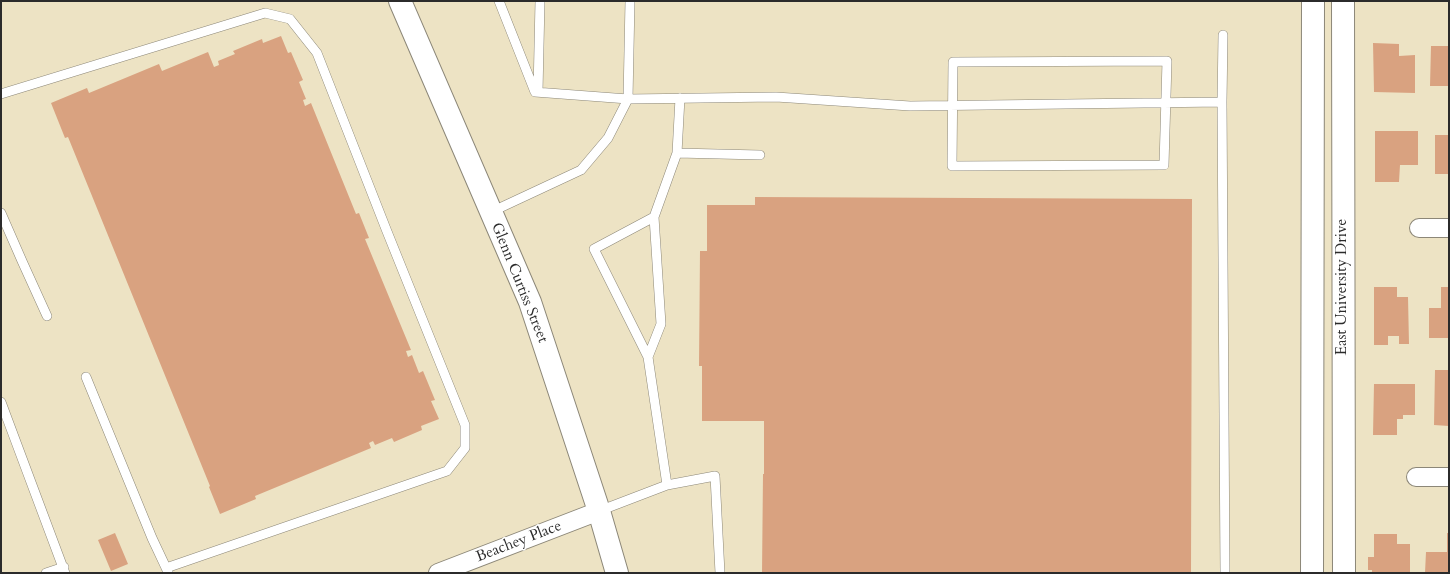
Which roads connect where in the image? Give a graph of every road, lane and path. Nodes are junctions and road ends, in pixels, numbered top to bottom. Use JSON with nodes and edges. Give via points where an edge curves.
{"nodes":[{"id":1,"x":400,"y":1,"type":"edge"},
{"id":2,"x":499,"y":1,"type":"edge"},
{"id":3,"x":540,"y":1,"type":"edge"},
{"id":4,"x":630,"y":1,"type":"edge"},
{"id":5,"x":1313,"y":1,"type":"edge"},
{"id":6,"x":1343,"y":1,"type":"edge"},
{"id":7,"x":1223,"y":35,"type":"dead end"},
{"id":8,"x":538,"y":92,"type":"junction"},
{"id":9,"x":1,"y":94,"type":"edge"},
{"id":10,"x":680,"y":98,"type":"junction"},
{"id":11,"x":628,"y":99,"type":"junction"},
{"id":12,"x":1166,"y":102,"type":"junction"},
{"id":13,"x":1222,"y":102,"type":"junction"},
{"id":14,"x":952,"y":105,"type":"junction"},
{"id":15,"x":677,"y":153,"type":"junction"},
{"id":16,"x":760,"y":155,"type":"dead end"},
{"id":17,"x":491,"y":212,"type":"junction"},
{"id":18,"x":1,"y":213,"type":"edge"},
{"id":19,"x":654,"y":217,"type":"junction"},
{"id":20,"x":1419,"y":228,"type":"dead end"},
{"id":21,"x":1449,"y":228,"type":"edge"},
{"id":22,"x":47,"y":316,"type":"dead end"},
{"id":23,"x":648,"y":357,"type":"junction"},
{"id":24,"x":86,"y":376,"type":"dead end"},
{"id":25,"x":1,"y":402,"type":"edge"},
{"id":26,"x":1416,"y":477,"type":"dead end"},
{"id":27,"x":1449,"y":477,"type":"edge"},
{"id":28,"x":667,"y":485,"type":"junction"},
{"id":29,"x":599,"y":510,"type":"junction"},
{"id":30,"x":64,"y":570,"type":"edge"},
{"id":31,"x":167,"y":570,"type":"edge"},
{"id":32,"x":46,"y":573,"type":"edge"},
{"id":33,"x":438,"y":573,"type":"edge"},
{"id":34,"x":618,"y":573,"type":"edge"},
{"id":35,"x":720,"y":573,"type":"edge"},
{"id":36,"x":1225,"y":573,"type":"edge"},
{"id":37,"x":1312,"y":573,"type":"edge"},
{"id":38,"x":1344,"y":573,"type":"edge"}],
"edges":[{"from":1,"to":17,"type":"street","name":"Glenn Curtiss Street"},
{"from":2,"to":8,"type":"lane","via":[[535,92]]},
{"from":3,"to":8,"type":"lane"},
{"from":4,"to":11,"type":"lane"},
{"from":5,"to":37,"type":"street","name":"East University Drive"},
{"from":6,"to":38,"type":"street","name":"East University Drive"},
{"from":7,"to":13,"type":"lane"},
{"from":8,"to":11,"type":"lane"},
{"from":9,"to":31,"type":"lane","via":[[266,13],[290,19],[317,53],[465,424],[465,448],[447,471]]},
{"from":10,"to":11,"type":"lane"},
{"from":10,"to":14,"type":"lane","via":[[776,97],[910,106]]},
{"from":10,"to":15,"type":"lane"},
{"from":11,"to":17,"type":"lane","via":[[608,138],[581,170]]},
{"from":12,"to":13,"type":"lane"},
{"from":12,"to":14,"type":"lane"},
{"from":12,"to":14,"type":"lane","via":[[1167,61],[952,62]]},
{"from":12,"to":14,"type":"lane","via":[[1164,165],[952,166]]},
{"from":13,"to":36,"type":"lane"},
{"from":15,"to":16,"type":"lane"},
{"from":15,"to":19,"type":"lane"},
{"from":17,"to":29,"type":"street","name":"Glenn Curtiss Street","via":[[530,302]]},
{"from":18,"to":22,"type":"lane"},
{"from":19,"to":23,"type":"lane","via":[[661,324]]},
{"from":19,"to":23,"type":"lane","via":[[594,249]]},
{"from":20,"to":21,"type":"street"},
{"from":23,"to":28,"type":"lane"},
{"from":24,"to":31,"type":"lane"},
{"from":25,"to":30,"type":"lane"},
{"from":26,"to":27,"type":"street"},
{"from":28,"to":29,"type":"lane"},
{"from":28,"to":35,"type":"lane","via":[[715,476]]},
{"from":29,"to":33,"type":"street","name":"Beachey Place"},
{"from":29,"to":34,"type":"street","name":"Glenn Curtiss Street"},
{"from":30,"to":32,"type":"lane"}]}
